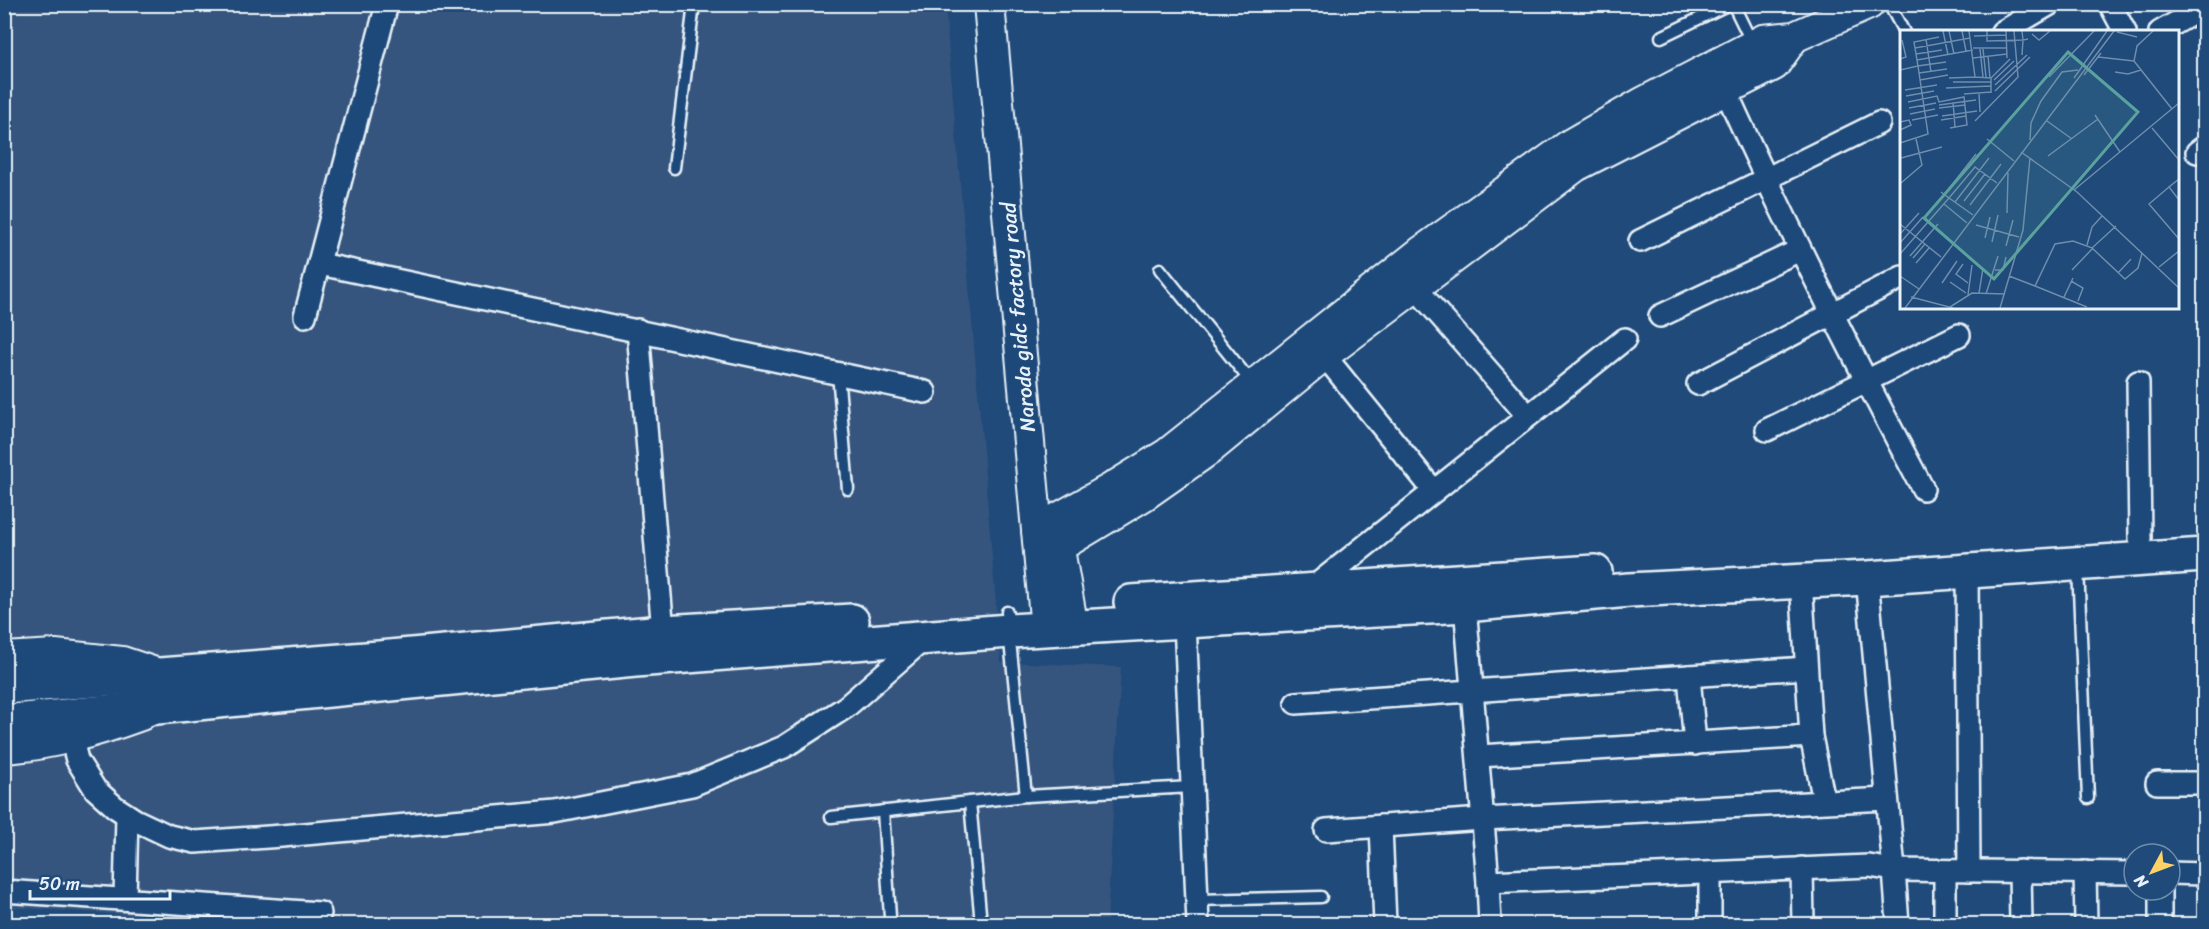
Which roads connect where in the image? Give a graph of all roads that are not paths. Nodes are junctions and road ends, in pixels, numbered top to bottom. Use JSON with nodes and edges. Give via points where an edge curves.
{"nodes":[{"id":1,"x":387,"y":4,"type":"edge"},
{"id":2,"x":694,"y":4,"type":"edge"},
{"id":3,"x":989,"y":4,"type":"edge"},
{"id":4,"x":1008,"y":4,"type":"edge"},
{"id":5,"x":1731,"y":4,"type":"edge"},
{"id":6,"x":1869,"y":4,"type":"edge"},
{"id":7,"x":1889,"y":4,"type":"edge"},
{"id":8,"x":2050,"y":4,"type":"edge"},
{"id":9,"x":2110,"y":4,"type":"edge"},
{"id":10,"x":2205,"y":7,"type":"edge"},
{"id":11,"x":1903,"y":30,"type":"edge"},
{"id":12,"x":2005,"y":30,"type":"edge"},
{"id":13,"x":2125,"y":30,"type":"edge"},
{"id":14,"x":2164,"y":30,"type":"edge"},
{"id":15,"x":1661,"y":37,"type":"dead end"},
{"id":16,"x":1794,"y":38,"type":"junction"},
{"id":17,"x":1753,"y":45,"type":"junction"},
{"id":18,"x":1725,"y":89,"type":"junction"},
{"id":19,"x":1879,"y":123,"type":"dead end"},
{"id":20,"x":674,"y":168,"type":"dead end"},
{"id":21,"x":1766,"y":180,"type":"junction"},
{"id":22,"x":1640,"y":241,"type":"dead end"},
{"id":23,"x":1800,"y":250,"type":"junction"},
{"id":24,"x":320,"y":264,"type":"junction"},
{"id":25,"x":1160,"y":269,"type":"dead end"},
{"id":26,"x":1900,"y":278,"type":"edge"},
{"id":27,"x":1414,"y":286,"type":"junction"},
{"id":28,"x":1831,"y":314,"type":"junction"},
{"id":29,"x":305,"y":316,"type":"dead end"},
{"id":30,"x":1660,"y":316,"type":"dead end"},
{"id":31,"x":638,"y":330,"type":"junction"},
{"id":32,"x":1959,"y":336,"type":"dead end"},
{"id":33,"x":1625,"y":339,"type":"dead end"},
{"id":34,"x":1324,"y":355,"type":"junction"},
{"id":35,"x":838,"y":374,"type":"junction"},
{"id":36,"x":1865,"y":380,"type":"junction"},
{"id":37,"x":2138,"y":382,"type":"dead end"},
{"id":38,"x":1698,"y":384,"type":"dead end"},
{"id":39,"x":1254,"y":386,"type":"junction"},
{"id":40,"x":926,"y":392,"type":"dead end"},
{"id":41,"x":1528,"y":416,"type":"junction"},
{"id":42,"x":1767,"y":430,"type":"dead end"},
{"id":43,"x":848,"y":489,"type":"dead end"},
{"id":44,"x":1923,"y":489,"type":"dead end"},
{"id":45,"x":1434,"y":491,"type":"junction"},
{"id":46,"x":2205,"y":536,"type":"edge"},
{"id":47,"x":1047,"y":538,"type":"junction"},
{"id":48,"x":2140,"y":539,"type":"junction"},
{"id":49,"x":2205,"y":555,"type":"edge"},
{"id":50,"x":2078,"y":565,"type":"junction"},
{"id":51,"x":1967,"y":570,"type":"junction"},
{"id":52,"x":1867,"y":578,"type":"junction"},
{"id":53,"x":1801,"y":580,"type":"junction"},
{"id":54,"x":1310,"y":590,"type":"junction"},
{"id":55,"x":1465,"y":606,"type":"junction"},
{"id":56,"x":1058,"y":618,"type":"junction"},
{"id":57,"x":1185,"y":621,"type":"junction"},
{"id":58,"x":1008,"y":622,"type":"junction"},
{"id":59,"x":663,"y":632,"type":"junction"},
{"id":60,"x":925,"y":638,"type":"junction"},
{"id":61,"x":4,"y":658,"type":"edge"},
{"id":62,"x":1806,"y":668,"type":"junction"},
{"id":63,"x":1689,"y":676,"type":"junction"},
{"id":64,"x":4,"y":687,"type":"edge"},
{"id":65,"x":163,"y":691,"type":"junction"},
{"id":66,"x":1473,"y":692,"type":"junction"},
{"id":67,"x":1296,"y":704,"type":"dead end"},
{"id":68,"x":4,"y":722,"type":"edge"},
{"id":69,"x":62,"y":728,"type":"junction"},
{"id":70,"x":1811,"y":736,"type":"junction"},
{"id":71,"x":1695,"y":744,"type":"junction"},
{"id":72,"x":4,"y":748,"type":"edge"},
{"id":73,"x":1479,"y":756,"type":"junction"},
{"id":74,"x":2157,"y":783,"type":"dead end"},
{"id":75,"x":2205,"y":783,"type":"edge"},
{"id":76,"x":1192,"y":787,"type":"junction"},
{"id":77,"x":1026,"y":796,"type":"junction"},
{"id":78,"x":2088,"y":798,"type":"dead end"},
{"id":79,"x":1887,"y":799,"type":"junction"},
{"id":80,"x":1824,"y":801,"type":"junction"},
{"id":81,"x":970,"y":802,"type":"junction"},
{"id":82,"x":883,"y":811,"type":"junction"},
{"id":83,"x":127,"y":815,"type":"junction"},
{"id":84,"x":831,"y":817,"type":"dead end"},
{"id":85,"x":1484,"y":819,"type":"junction"},
{"id":86,"x":1381,"y":826,"type":"junction"},
{"id":87,"x":1326,"y":830,"type":"dead end"},
{"id":88,"x":1802,"y":868,"type":"junction"},
{"id":89,"x":1894,"y":870,"type":"junction"},
{"id":90,"x":1945,"y":871,"type":"junction"},
{"id":91,"x":1969,"y":871,"type":"junction"},
{"id":92,"x":2020,"y":871,"type":"junction"},
{"id":93,"x":2085,"y":872,"type":"junction"},
{"id":94,"x":1710,"y":873,"type":"junction"},
{"id":95,"x":2122,"y":873,"type":"edge"},
{"id":96,"x":2182,"y":873,"type":"edge"},
{"id":97,"x":2205,"y":873,"type":"edge"},
{"id":98,"x":1488,"y":882,"type":"junction"},
{"id":99,"x":4,"y":891,"type":"edge"},
{"id":100,"x":1321,"y":897,"type":"dead end"},
{"id":101,"x":125,"y":899,"type":"junction"},
{"id":102,"x":1197,"y":900,"type":"junction"},
{"id":103,"x":2160,"y":902,"type":"edge"},
{"id":104,"x":320,"y":913,"type":"dead end"},
{"id":105,"x":890,"y":916,"type":"dead end"},
{"id":106,"x":981,"y":924,"type":"edge"},
{"id":107,"x":1198,"y":924,"type":"edge"},
{"id":108,"x":1385,"y":924,"type":"edge"},
{"id":109,"x":1490,"y":924,"type":"edge"},
{"id":110,"x":1710,"y":924,"type":"edge"},
{"id":111,"x":1803,"y":924,"type":"edge"},
{"id":112,"x":1898,"y":924,"type":"edge"},
{"id":113,"x":1946,"y":924,"type":"edge"},
{"id":114,"x":2021,"y":924,"type":"edge"},
{"id":115,"x":2086,"y":924,"type":"edge"},
{"id":116,"x":2160,"y":924,"type":"edge"}],
"edges":[{"from":1,"to":24,"type":"street"},
{"from":2,"to":20,"type":"lane"},
{"from":3,"to":47,"type":"street","name":"Naroda gidc factory road"},
{"from":4,"to":47,"type":"street","name":"Naroda gidc factory road"},
{"from":5,"to":15,"type":"lane"},
{"from":5,"to":17,"type":"lane"},
{"from":6,"to":16,"type":"street"},
{"from":7,"to":11,"type":"lane"},
{"from":8,"to":12,"type":"street"},
{"from":9,"to":13,"type":"street"},
{"from":10,"to":14,"type":"street"},
{"from":16,"to":17,"type":"street","via":[[1763,40]]},
{"from":16,"to":18,"type":"street","via":[[1774,65]]},
{"from":17,"to":39,"type":"street","via":[[1571,144],[1421,252]]},
{"from":18,"to":21,"type":"street"},
{"from":18,"to":27,"type":"street","via":[[1576,166]]},
{"from":19,"to":21,"type":"street"},
{"from":21,"to":22,"type":"street"},
{"from":21,"to":23,"type":"street"},
{"from":23,"to":28,"type":"street"},
{"from":23,"to":30,"type":"street"},
{"from":24,"to":29,"type":"street"},
{"from":24,"to":31,"type":"street"},
{"from":25,"to":39,"type":"lane"},
{"from":26,"to":28,"type":"street"},
{"from":27,"to":34,"type":"street"},
{"from":27,"to":41,"type":"street"},
{"from":28,"to":36,"type":"street"},
{"from":28,"to":38,"type":"street"},
{"from":31,"to":35,"type":"street"},
{"from":31,"to":59,"type":"street"},
{"from":32,"to":36,"type":"street"},
{"from":33,"to":41,"type":"street"},
{"from":34,"to":45,"type":"street"},
{"from":34,"to":47,"type":"street","via":[[1177,473]]},
{"from":35,"to":40,"type":"street"},
{"from":35,"to":43,"type":"lane"},
{"from":36,"to":42,"type":"street"},
{"from":36,"to":44,"type":"street"},
{"from":37,"to":48,"type":"street"},
{"from":39,"to":47,"type":"street","via":[[1167,454]]},
{"from":41,"to":45,"type":"street"},
{"from":45,"to":54,"type":"street"},
{"from":46,"to":48,"type":"main road"},
{"from":47,"to":56,"type":"street","name":"Naroda gidc factory road"},
{"from":48,"to":54,"type":"main road"},
{"from":49,"to":50,"type":"main road"},
{"from":50,"to":51,"type":"main road"},
{"from":50,"to":78,"type":"lane"},
{"from":51,"to":52,"type":"main road"},
{"from":51,"to":91,"type":"street"},
{"from":52,"to":53,"type":"main road"},
{"from":52,"to":79,"type":"street"},
{"from":53,"to":55,"type":"main road","via":[[1629,590]]},
{"from":53,"to":62,"type":"street"},
{"from":54,"to":56,"type":"main road"},
{"from":55,"to":57,"type":"main road"},
{"from":55,"to":66,"type":"street"},
{"from":56,"to":57,"type":"main road"},
{"from":56,"to":58,"type":"main road"},
{"from":57,"to":76,"type":"street"},
{"from":58,"to":59,"type":"main road"},
{"from":58,"to":60,"type":"main road"},
{"from":58,"to":77,"type":"lane"},
{"from":59,"to":65,"type":"main road"},
{"from":60,"to":65,"type":"main road"},
{"from":60,"to":83,"type":"street","via":[[846,707],[784,747],[692,786],[555,812],[195,842],[169,836]]},
{"from":61,"to":65,"type":"street","via":[[55,655],[122,662]]},
{"from":62,"to":63,"type":"street"},
{"from":62,"to":70,"type":"street"},
{"from":63,"to":66,"type":"street"},
{"from":63,"to":71,"type":"street"},
{"from":64,"to":65,"type":"main road","via":[[56,683]]},
{"from":65,"to":69,"type":"main road"},
{"from":66,"to":67,"type":"street"},
{"from":66,"to":73,"type":"street"},
{"from":68,"to":69,"type":"main road"},
{"from":69,"to":72,"type":"street","via":[[29,747]]},
{"from":69,"to":83,"type":"street","via":[[95,789]]},
{"from":70,"to":71,"type":"street"},
{"from":70,"to":80,"type":"street"},
{"from":71,"to":73,"type":"street"},
{"from":73,"to":85,"type":"street"},
{"from":74,"to":75,"type":"street"},
{"from":76,"to":77,"type":"lane"},
{"from":76,"to":102,"type":"street"},
{"from":77,"to":81,"type":"lane"},
{"from":79,"to":80,"type":"street"},
{"from":79,"to":89,"type":"street"},
{"from":80,"to":85,"type":"street"},
{"from":81,"to":82,"type":"lane"},
{"from":81,"to":106,"type":"lane"},
{"from":82,"to":84,"type":"lane"},
{"from":82,"to":105,"type":"lane"},
{"from":83,"to":101,"type":"street"},
{"from":85,"to":86,"type":"street"},
{"from":85,"to":98,"type":"street"},
{"from":86,"to":87,"type":"street"},
{"from":86,"to":108,"type":"street"},
{"from":88,"to":89,"type":"street","via":[[1869,866]]},
{"from":88,"to":94,"type":"street"},
{"from":88,"to":111,"type":"street"},
{"from":89,"to":90,"type":"street"},
{"from":89,"to":112,"type":"street"},
{"from":90,"to":91,"type":"street"},
{"from":90,"to":113,"type":"street"},
{"from":91,"to":92,"type":"street"},
{"from":92,"to":93,"type":"street"},
{"from":92,"to":114,"type":"street"},
{"from":93,"to":95,"type":"street"},
{"from":93,"to":115,"type":"street"},
{"from":94,"to":98,"type":"street"},
{"from":94,"to":110,"type":"street"},
{"from":96,"to":97,"type":"street"},
{"from":98,"to":109,"type":"street"},
{"from":99,"to":101,"type":"street"},
{"from":100,"to":102,"type":"lane"},
{"from":101,"to":104,"type":"street"},
{"from":102,"to":107,"type":"street"},
{"from":103,"to":116,"type":"street"}]}
